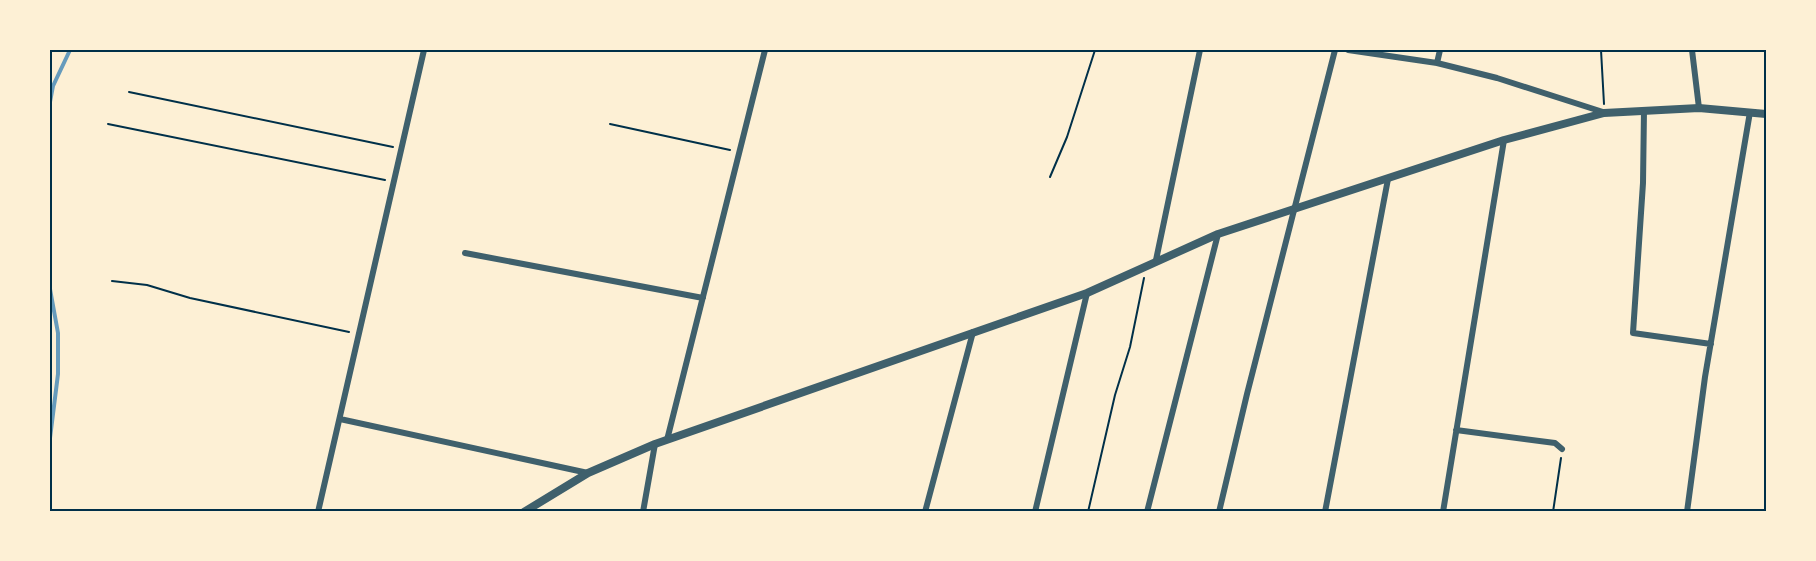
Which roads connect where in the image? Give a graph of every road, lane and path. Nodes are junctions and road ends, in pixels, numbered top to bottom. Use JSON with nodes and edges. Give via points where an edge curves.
{"nodes":[{"id":1,"x":424,"y":50,"type":"edge"},
{"id":2,"x":765,"y":50,"type":"edge"},
{"id":3,"x":1095,"y":50,"type":"edge"},
{"id":4,"x":1200,"y":50,"type":"edge"},
{"id":5,"x":1335,"y":50,"type":"edge"},
{"id":6,"x":1350,"y":50,"type":"edge"},
{"id":7,"x":1440,"y":50,"type":"edge"},
{"id":8,"x":1601,"y":50,"type":"edge"},
{"id":9,"x":1692,"y":50,"type":"edge"},
{"id":10,"x":1437,"y":63,"type":"junction"},
{"id":11,"x":129,"y":92,"type":"dead end"},
{"id":12,"x":1699,"y":108,"type":"junction"},
{"id":13,"x":1644,"y":110,"type":"junction"},
{"id":14,"x":1604,"y":112,"type":"junction"},
{"id":15,"x":1749,"y":112,"type":"junction"},
{"id":16,"x":1767,"y":114,"type":"edge"},
{"id":17,"x":108,"y":124,"type":"dead end"},
{"id":18,"x":610,"y":124,"type":"dead end"},
{"id":19,"x":1504,"y":140,"type":"junction"},
{"id":20,"x":400,"y":149,"type":"junction"},
{"id":21,"x":738,"y":152,"type":"junction"},
{"id":22,"x":1050,"y":177,"type":"dead end"},
{"id":23,"x":1388,"y":179,"type":"junction"},
{"id":24,"x":393,"y":182,"type":"junction"},
{"id":25,"x":1295,"y":209,"type":"junction"},
{"id":26,"x":1218,"y":234,"type":"junction"},
{"id":27,"x":465,"y":253,"type":"dead end"},
{"id":28,"x":1156,"y":260,"type":"junction"},
{"id":29,"x":1145,"y":266,"type":"junction"},
{"id":30,"x":112,"y":281,"type":"dead end"},
{"id":31,"x":1087,"y":293,"type":"junction"},
{"id":32,"x":703,"y":298,"type":"junction"},
{"id":33,"x":973,"y":332,"type":"junction"},
{"id":34,"x":360,"y":334,"type":"junction"},
{"id":35,"x":1711,"y":344,"type":"junction"},
{"id":36,"x":340,"y":420,"type":"junction"},
{"id":37,"x":1456,"y":430,"type":"junction"},
{"id":38,"x":668,"y":440,"type":"junction"},
{"id":39,"x":655,"y":444,"type":"junction"},
{"id":40,"x":1562,"y":449,"type":"joint"},
{"id":41,"x":588,"y":473,"type":"junction"},
{"id":42,"x":318,"y":512,"type":"edge"},
{"id":43,"x":524,"y":512,"type":"edge"},
{"id":44,"x":643,"y":512,"type":"edge"},
{"id":45,"x":925,"y":512,"type":"edge"},
{"id":46,"x":1035,"y":512,"type":"edge"},
{"id":47,"x":1088,"y":512,"type":"edge"},
{"id":48,"x":1147,"y":512,"type":"edge"},
{"id":49,"x":1219,"y":512,"type":"edge"},
{"id":50,"x":1325,"y":512,"type":"edge"},
{"id":51,"x":1443,"y":512,"type":"edge"},
{"id":52,"x":1554,"y":512,"type":"edge"},
{"id":53,"x":1687,"y":512,"type":"edge"}],
"edges":[{"from":1,"to":20,"type":"street"},
{"from":2,"to":21,"type":"street"},
{"from":3,"to":22,"type":"path"},
{"from":4,"to":28,"type":"street"},
{"from":5,"to":25,"type":"street"},
{"from":6,"to":10,"type":"street"},
{"from":7,"to":10,"type":"street"},
{"from":8,"to":14,"type":"path"},
{"from":9,"to":12,"type":"street"},
{"from":10,"to":14,"type":"street"},
{"from":11,"to":20,"type":"path"},
{"from":12,"to":13,"type":"street"},
{"from":12,"to":15,"type":"street"},
{"from":13,"to":14,"type":"street"},
{"from":13,"to":35,"type":"street","via":[[1633,333]]},
{"from":14,"to":19,"type":"street"},
{"from":15,"to":16,"type":"street"},
{"from":15,"to":35,"type":"street"},
{"from":17,"to":24,"type":"path"},
{"from":18,"to":21,"type":"path"},
{"from":19,"to":23,"type":"street"},
{"from":19,"to":37,"type":"street"},
{"from":20,"to":24,"type":"street"},
{"from":21,"to":32,"type":"street"},
{"from":23,"to":25,"type":"street"},
{"from":23,"to":50,"type":"street"},
{"from":24,"to":34,"type":"street"},
{"from":25,"to":26,"type":"street"},
{"from":25,"to":49,"type":"street"},
{"from":26,"to":28,"type":"street"},
{"from":26,"to":48,"type":"street"},
{"from":27,"to":32,"type":"street"},
{"from":28,"to":29,"type":"street"},
{"from":29,"to":31,"type":"street"},
{"from":29,"to":47,"type":"path","via":[[1130,347]]},
{"from":30,"to":34,"type":"path","via":[[147,285],[190,298]]},
{"from":31,"to":33,"type":"street"},
{"from":31,"to":46,"type":"street"},
{"from":32,"to":38,"type":"street"},
{"from":33,"to":38,"type":"street"},
{"from":33,"to":45,"type":"street"},
{"from":34,"to":36,"type":"street"},
{"from":35,"to":53,"type":"street"},
{"from":36,"to":41,"type":"street"},
{"from":36,"to":42,"type":"street"},
{"from":37,"to":40,"type":"street","via":[[1555,443]]},
{"from":37,"to":51,"type":"street"},
{"from":38,"to":39,"type":"street"},
{"from":39,"to":41,"type":"street"},
{"from":39,"to":44,"type":"street"},
{"from":40,"to":52,"type":"path"},
{"from":41,"to":43,"type":"street"}]}
